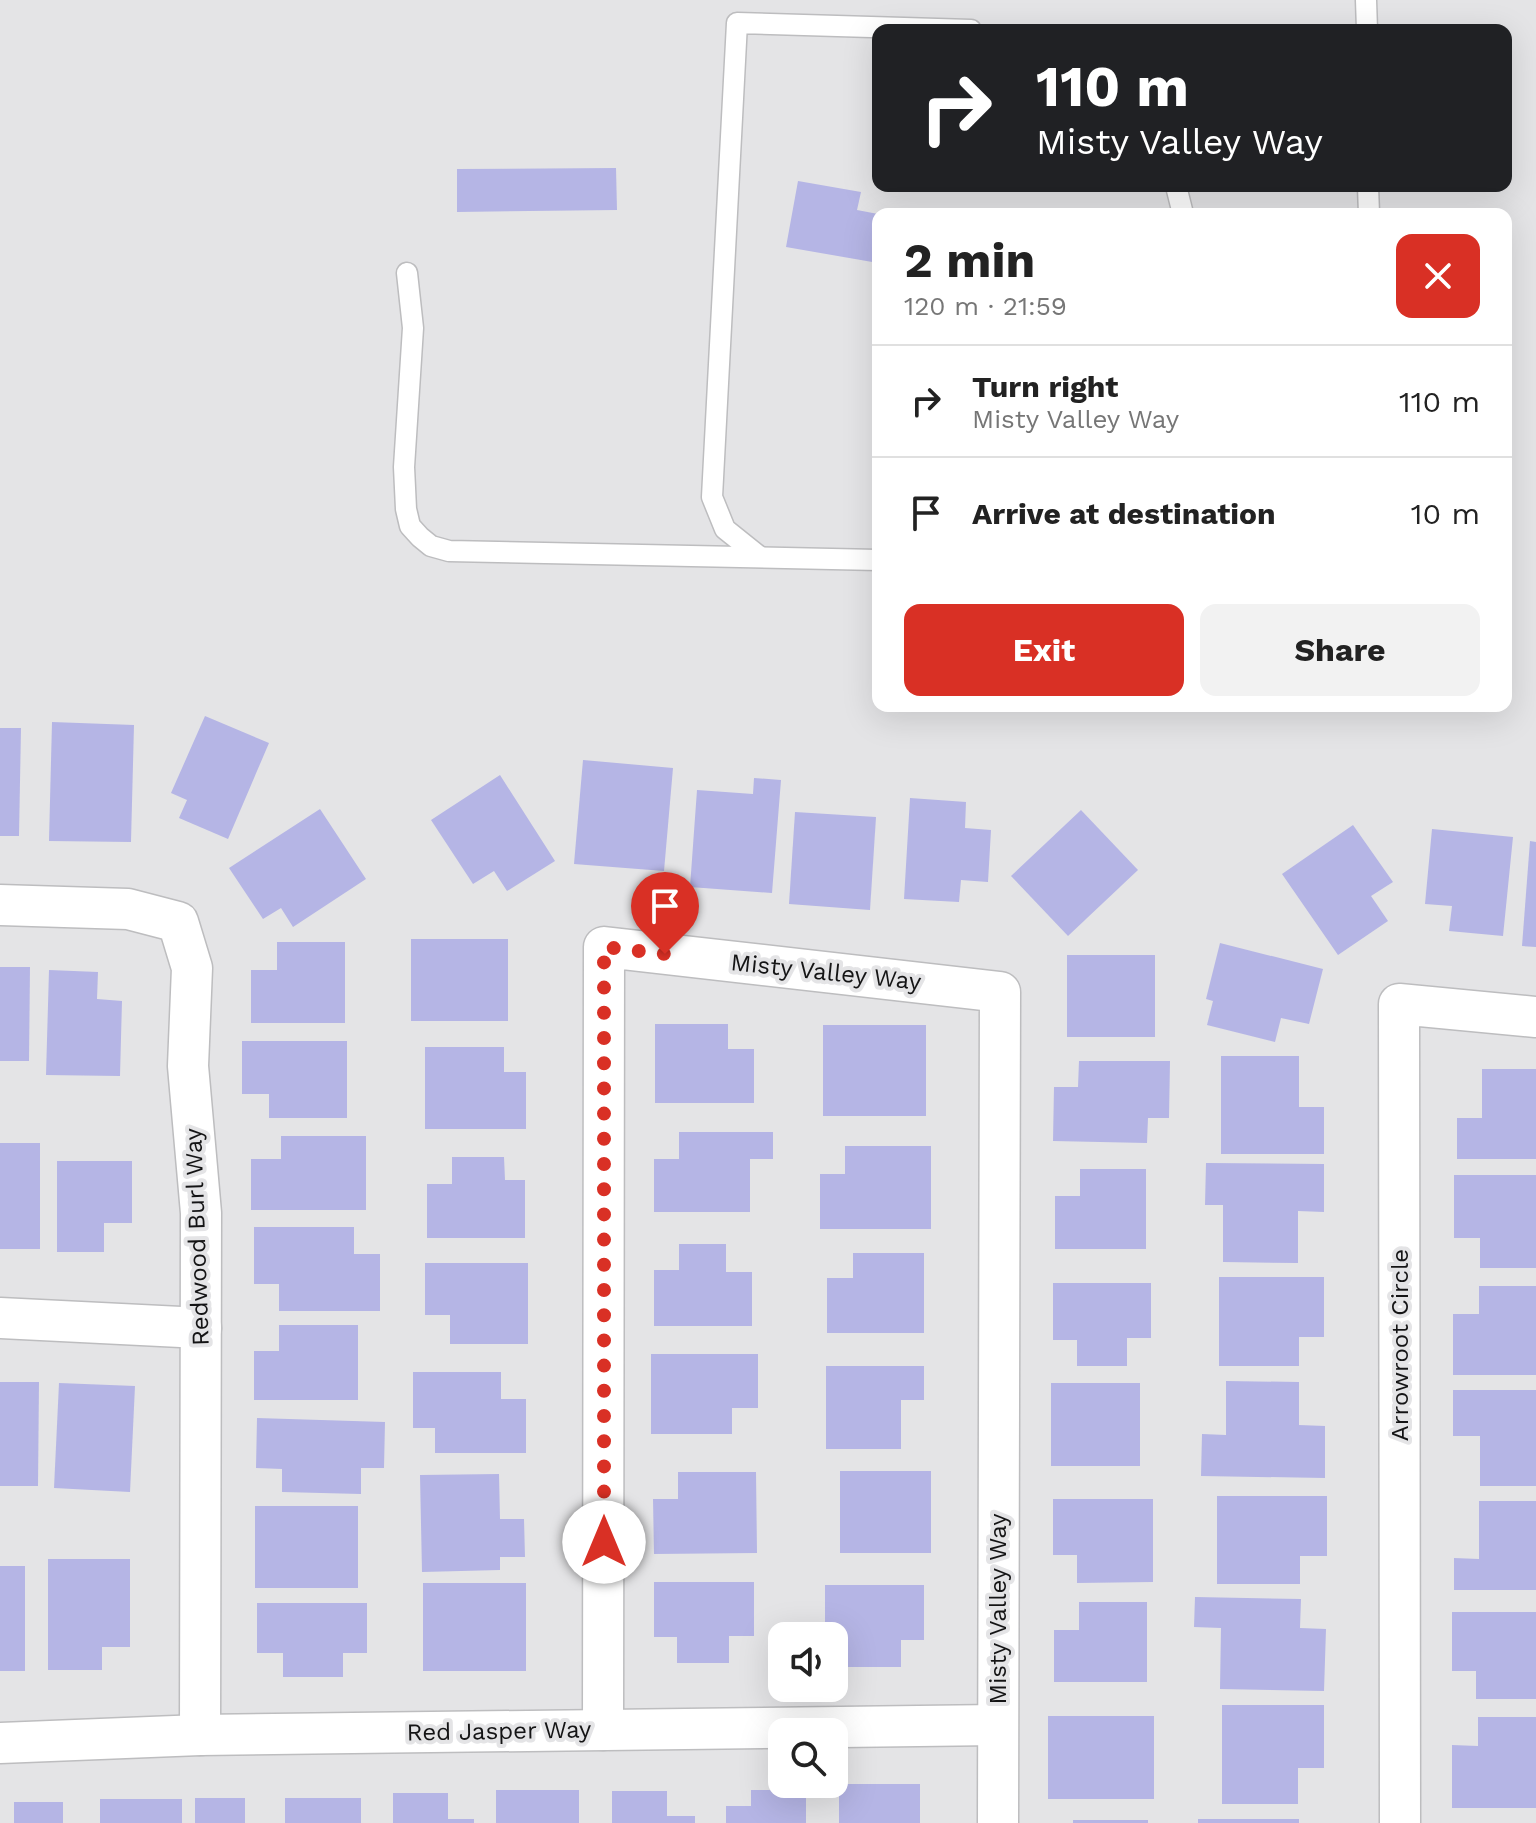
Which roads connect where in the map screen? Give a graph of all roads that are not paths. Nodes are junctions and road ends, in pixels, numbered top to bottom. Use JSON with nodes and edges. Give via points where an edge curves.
{"nodes":[{"id":1,"x":1366,"y":0,"type":"edge"},
{"id":2,"x":1367,"y":24,"type":"edge"},
{"id":3,"x":872,"y":27,"type":"edge"},
{"id":4,"x":407,"y":273,"type":"dead end"},
{"id":5,"x":760,"y":557,"type":"junction"},
{"id":6,"x":872,"y":560,"type":"edge"},
{"id":7,"x":0,"y":905,"type":"edge"},
{"id":8,"x":1536,"y":1017,"type":"edge"},
{"id":9,"x":0,"y":1318,"type":"edge"},
{"id":10,"x":201,"y":1328,"type":"junction"},
{"id":11,"x":997,"y":1725,"type":"junction"},
{"id":12,"x":603,"y":1730,"type":"junction"},
{"id":13,"x":200,"y":1735,"type":"junction"},
{"id":14,"x":0,"y":1743,"type":"edge"},
{"id":15,"x":998,"y":1823,"type":"edge"},
{"id":16,"x":1400,"y":1823,"type":"edge"}],
"edges":[{"from":1,"to":2,"type":"lane"},
{"from":3,"to":5,"type":"lane","via":[[737,23],[712,497],[725,529]]},
{"from":4,"to":5,"type":"lane","via":[[413,328],[404,488],[410,526],[431,546],[449,551]]},
{"from":5,"to":6,"type":"lane"},
{"from":7,"to":10,"type":"street","name":"Redwood Burl Way","via":[[128,909],[178,922],[192,968],[188,1066],[201,1213]]},
{"from":8,"to":16,"type":"street","name":"Arrowroot Circle","via":[[1399,1004]]},
{"from":9,"to":10,"type":"street"},
{"from":10,"to":13,"type":"street","name":"Redwood Burl Way"},
{"from":11,"to":12,"type":"street","name":"Red Jasper Way"},
{"from":11,"to":12,"type":"street","name":"Misty Valley Way","via":[[1000,992],[604,947]]},
{"from":11,"to":15,"type":"street","name":"Misty Valley Way"},
{"from":12,"to":13,"type":"street","name":"Red Jasper Way"},
{"from":13,"to":14,"type":"street","name":"Red Jasper Way"}]}
